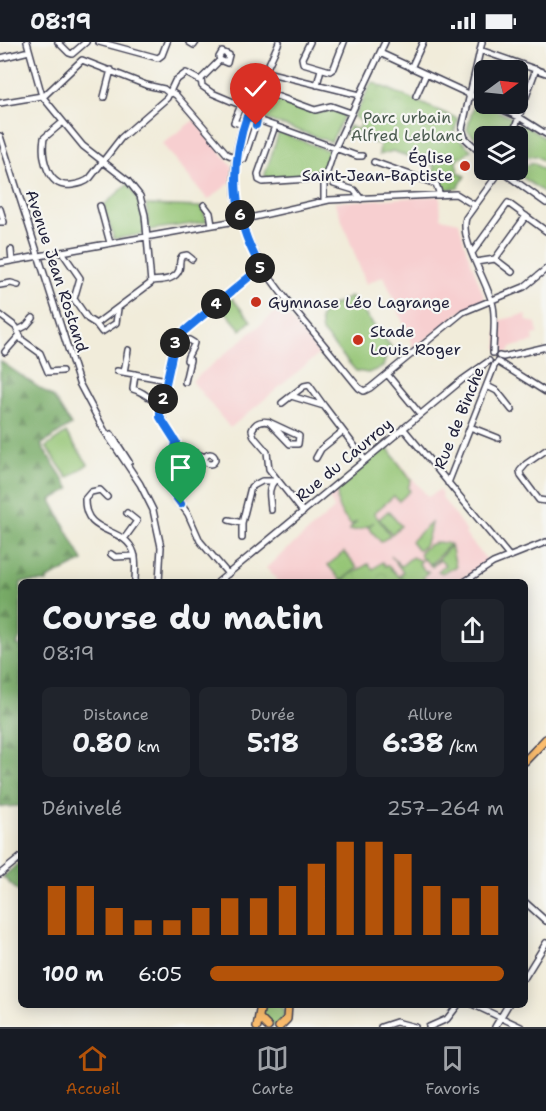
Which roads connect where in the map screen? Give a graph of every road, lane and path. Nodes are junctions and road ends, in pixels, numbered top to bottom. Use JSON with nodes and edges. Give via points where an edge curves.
{"nodes":[{"id":1,"x":27,"y":42,"type":"edge"},
{"id":2,"x":58,"y":42,"type":"edge"},
{"id":3,"x":86,"y":42,"type":"edge"},
{"id":4,"x":99,"y":42,"type":"edge"},
{"id":5,"x":167,"y":42,"type":"edge"},
{"id":6,"x":189,"y":42,"type":"edge"},
{"id":7,"x":196,"y":42,"type":"edge"},
{"id":8,"x":279,"y":42,"type":"edge"},
{"id":9,"x":310,"y":42,"type":"edge"},
{"id":10,"x":344,"y":42,"type":"edge"},
{"id":11,"x":385,"y":42,"type":"edge"},
{"id":12,"x":423,"y":42,"type":"edge"},
{"id":13,"x":482,"y":42,"type":"edge"},
{"id":14,"x":480,"y":50,"type":"junction"},
{"id":15,"x":29,"y":51,"type":"junction"},
{"id":16,"x":380,"y":53,"type":"junction"},
{"id":17,"x":0,"y":58,"type":"edge"},
{"id":18,"x":220,"y":60,"type":"dead end"},
{"id":19,"x":411,"y":68,"type":"junction"},
{"id":20,"x":321,"y":69,"type":"junction"},
{"id":21,"x":536,"y":69,"type":"junction"},
{"id":22,"x":111,"y":70,"type":"junction"},
{"id":23,"x":266,"y":72,"type":"junction"},
{"id":24,"x":546,"y":73,"type":"edge"},
{"id":25,"x":426,"y":74,"type":"junction"},
{"id":26,"x":201,"y":81,"type":"junction"},
{"id":27,"x":318,"y":85,"type":"junction"},
{"id":28,"x":171,"y":93,"type":"junction"},
{"id":29,"x":268,"y":93,"type":"dead end"},
{"id":30,"x":360,"y":94,"type":"junction"},
{"id":31,"x":470,"y":94,"type":"junction"},
{"id":32,"x":42,"y":96,"type":"junction"},
{"id":33,"x":416,"y":96,"type":"dead end"},
{"id":34,"x":474,"y":96,"type":"edge"},
{"id":35,"x":104,"y":97,"type":"dead end"},
{"id":36,"x":0,"y":103,"type":"edge"},
{"id":37,"x":241,"y":105,"type":"junction"},
{"id":38,"x":250,"y":109,"type":"junction"},
{"id":39,"x":351,"y":113,"type":"junction"},
{"id":40,"x":512,"y":114,"type":"edge"},
{"id":41,"x":247,"y":116,"type":"junction"},
{"id":42,"x":519,"y":117,"type":"junction"},
{"id":43,"x":257,"y":120,"type":"junction"},
{"id":44,"x":63,"y":122,"type":"junction"},
{"id":45,"x":243,"y":125,"type":"junction"},
{"id":46,"x":275,"y":126,"type":"junction"},
{"id":47,"x":516,"y":126,"type":"edge"},
{"id":48,"x":546,"y":134,"type":"edge"},
{"id":49,"x":0,"y":136,"type":"edge"},
{"id":50,"x":474,"y":146,"type":"edge"},
{"id":51,"x":334,"y":148,"type":"junction"},
{"id":52,"x":362,"y":156,"type":"dead end"},
{"id":53,"x":236,"y":158,"type":"junction"},
{"id":54,"x":244,"y":159,"type":"dead end"},
{"id":55,"x":103,"y":162,"type":"junction"},
{"id":56,"x":374,"y":162,"type":"dead end"},
{"id":57,"x":324,"y":178,"type":"junction"},
{"id":58,"x":493,"y":180,"type":"edge"},
{"id":59,"x":514,"y":180,"type":"edge"},
{"id":60,"x":334,"y":184,"type":"dead end"},
{"id":61,"x":440,"y":195,"type":"junction"},
{"id":62,"x":361,"y":199,"type":"junction"},
{"id":63,"x":324,"y":201,"type":"junction"},
{"id":64,"x":546,"y":203,"type":"edge"},
{"id":65,"x":204,"y":205,"type":"dead end"},
{"id":66,"x":100,"y":206,"type":"dead end"},
{"id":67,"x":474,"y":206,"type":"junction"},
{"id":68,"x":0,"y":208,"type":"edge"},
{"id":69,"x":526,"y":216,"type":"junction"},
{"id":70,"x":241,"y":220,"type":"junction"},
{"id":71,"x":0,"y":222,"type":"edge"},
{"id":72,"x":212,"y":225,"type":"junction"},
{"id":73,"x":546,"y":231,"type":"edge"},
{"id":74,"x":147,"y":237,"type":"junction"},
{"id":75,"x":110,"y":243,"type":"junction"},
{"id":76,"x":11,"y":250,"type":"dead end"},
{"id":77,"x":62,"y":252,"type":"junction"},
{"id":78,"x":472,"y":253,"type":"junction"},
{"id":79,"x":38,"y":256,"type":"junction"},
{"id":80,"x":192,"y":259,"type":"dead end"},
{"id":81,"x":495,"y":259,"type":"junction"},
{"id":82,"x":12,"y":261,"type":"junction"},
{"id":83,"x":476,"y":262,"type":"junction"},
{"id":84,"x":0,"y":263,"type":"edge"},
{"id":85,"x":261,"y":267,"type":"junction"},
{"id":86,"x":546,"y":270,"type":"edge"},
{"id":87,"x":512,"y":272,"type":"dead end"},
{"id":88,"x":152,"y":281,"type":"junction"},
{"id":89,"x":0,"y":285,"type":"edge"},
{"id":90,"x":18,"y":285,"type":"dead end"},
{"id":91,"x":491,"y":300,"type":"junction"},
{"id":92,"x":118,"y":309,"type":"junction"},
{"id":93,"x":0,"y":315,"type":"edge"},
{"id":94,"x":33,"y":318,"type":"dead end"},
{"id":95,"x":96,"y":324,"type":"junction"},
{"id":96,"x":19,"y":333,"type":"junction"},
{"id":97,"x":189,"y":340,"type":"dead end"},
{"id":98,"x":546,"y":347,"type":"edge"},
{"id":99,"x":128,"y":350,"type":"dead end"},
{"id":100,"x":5,"y":352,"type":"dead end"},
{"id":101,"x":172,"y":357,"type":"junction"},
{"id":102,"x":495,"y":359,"type":"junction"},
{"id":103,"x":187,"y":360,"type":"junction"},
{"id":104,"x":62,"y":371,"type":"dead end"},
{"id":105,"x":117,"y":371,"type":"dead end"},
{"id":106,"x":124,"y":372,"type":"junction"},
{"id":107,"x":135,"y":374,"type":"junction"},
{"id":108,"x":387,"y":374,"type":"junction"},
{"id":109,"x":167,"y":380,"type":"junction"},
{"id":110,"x":185,"y":382,"type":"dead end"},
{"id":111,"x":487,"y":386,"type":"junction"},
{"id":112,"x":546,"y":392,"type":"edge"},
{"id":113,"x":291,"y":396,"type":"junction"},
{"id":114,"x":162,"y":403,"type":"junction"},
{"id":115,"x":282,"y":403,"type":"dead end"},
{"id":116,"x":324,"y":406,"type":"junction"},
{"id":117,"x":513,"y":410,"type":"dead end"},
{"id":118,"x":420,"y":414,"type":"junction"},
{"id":119,"x":269,"y":422,"type":"junction"},
{"id":120,"x":470,"y":427,"type":"junction"},
{"id":121,"x":403,"y":428,"type":"junction"},
{"id":122,"x":342,"y":432,"type":"junction"},
{"id":123,"x":498,"y":438,"type":"dead end"},
{"id":124,"x":177,"y":446,"type":"junction"},
{"id":125,"x":546,"y":450,"type":"edge"},
{"id":126,"x":205,"y":457,"type":"dead end"},
{"id":127,"x":316,"y":458,"type":"dead end"},
{"id":128,"x":365,"y":460,"type":"junction"},
{"id":129,"x":275,"y":480,"type":"junction"},
{"id":130,"x":448,"y":483,"type":"junction"},
{"id":131,"x":107,"y":497,"type":"dead end"},
{"id":132,"x":546,"y":501,"type":"edge"},
{"id":133,"x":271,"y":510,"type":"dead end"},
{"id":134,"x":303,"y":512,"type":"junction"},
{"id":135,"x":127,"y":513,"type":"dead end"},
{"id":136,"x":144,"y":520,"type":"dead end"},
{"id":137,"x":229,"y":520,"type":"dead end"},
{"id":138,"x":137,"y":521,"type":"junction"},
{"id":139,"x":242,"y":522,"type":"junction"},
{"id":140,"x":242,"y":538,"type":"dead end"},
{"id":141,"x":124,"y":539,"type":"junction"},
{"id":142,"x":546,"y":542,"type":"edge"},
{"id":143,"x":135,"y":556,"type":"junction"},
{"id":144,"x":509,"y":556,"type":"junction"},
{"id":145,"x":114,"y":558,"type":"dead end"},
{"id":146,"x":226,"y":575,"type":"junction"},
{"id":147,"x":135,"y":579,"type":"edge"},
{"id":148,"x":159,"y":579,"type":"edge"},
{"id":149,"x":221,"y":579,"type":"edge"},
{"id":150,"x":228,"y":579,"type":"edge"},
{"id":151,"x":469,"y":579,"type":"edge"},
{"id":152,"x":546,"y":739,"type":"edge"},
{"id":153,"x":528,"y":758,"type":"edge"},
{"id":154,"x":18,"y":860,"type":"edge"},
{"id":155,"x":1,"y":874,"type":"edge"},
{"id":156,"x":528,"y":905,"type":"edge"},
{"id":157,"x":546,"y":921,"type":"edge"},
{"id":158,"x":546,"y":943,"type":"edge"},
{"id":159,"x":528,"y":972,"type":"edge"},
{"id":160,"x":260,"y":1008,"type":"edge"},
{"id":161,"x":456,"y":1008,"type":"edge"},
{"id":162,"x":480,"y":1008,"type":"edge"},
{"id":163,"x":506,"y":1008,"type":"edge"},
{"id":164,"x":287,"y":1010,"type":"edge"},
{"id":165,"x":259,"y":1018,"type":"junction"},
{"id":166,"x":500,"y":1018,"type":"junction"},
{"id":167,"x":257,"y":1027,"type":"edge"},
{"id":168,"x":268,"y":1027,"type":"edge"},
{"id":169,"x":279,"y":1027,"type":"edge"},
{"id":170,"x":290,"y":1027,"type":"edge"},
{"id":171,"x":381,"y":1027,"type":"edge"},
{"id":172,"x":415,"y":1027,"type":"edge"},
{"id":173,"x":429,"y":1027,"type":"edge"},
{"id":174,"x":495,"y":1027,"type":"edge"},
{"id":175,"x":521,"y":1027,"type":"edge"}],
"edges":[{"from":1,"to":15,"type":"street"},
{"from":2,"to":3,"type":"street","via":[[72,54]]},
{"from":4,"to":5,"type":"street","via":[[157,58]]},
{"from":6,"to":7,"type":"street"},
{"from":8,"to":23,"type":"street"},
{"from":9,"to":20,"type":"street","via":[[302,62]]},
{"from":10,"to":20,"type":"street","via":[[333,69]]},
{"from":11,"to":16,"type":"street"},
{"from":12,"to":19,"type":"street"},
{"from":13,"to":14,"type":"street"},
{"from":14,"to":21,"type":"street"},
{"from":14,"to":31,"type":"street"},
{"from":15,"to":17,"type":"street"},
{"from":15,"to":32,"type":"street"},
{"from":16,"to":19,"type":"street"},
{"from":16,"to":30,"type":"street"},
{"from":18,"to":26,"type":"street"},
{"from":19,"to":25,"type":"street"},
{"from":20,"to":27,"type":"street"},
{"from":21,"to":24,"type":"street"},
{"from":21,"to":42,"type":"street"},
{"from":22,"to":28,"type":"street"},
{"from":22,"to":32,"type":"street","via":[[82,60]]},
{"from":22,"to":35,"type":"street"},
{"from":23,"to":27,"type":"street"},
{"from":23,"to":38,"type":"street"},
{"from":25,"to":31,"type":"street"},
{"from":25,"to":33,"type":"street"},
{"from":26,"to":28,"type":"street","via":[[184,73],[175,81]]},
{"from":26,"to":37,"type":"street","via":[[210,92]]},
{"from":27,"to":30,"type":"street"},
{"from":28,"to":53,"type":"street","via":[[227,154]]},
{"from":28,"to":55,"type":"street","via":[[130,129]]},
{"from":29,"to":39,"type":"street","via":[[315,110],[331,106]]},
{"from":30,"to":39,"type":"street"},
{"from":31,"to":34,"type":"street"},
{"from":31,"to":50,"type":"street","via":[[462,133]]},
{"from":32,"to":36,"type":"street"},
{"from":32,"to":44,"type":"street"},
{"from":37,"to":38,"type":"street"},
{"from":37,"to":45,"type":"street","via":[[234,122]]},
{"from":38,"to":41,"type":"street"},
{"from":39,"to":51,"type":"street"},
{"from":40,"to":42,"type":"street"},
{"from":41,"to":43,"type":"street"},
{"from":41,"to":45,"type":"street"},
{"from":42,"to":47,"type":"street"},
{"from":42,"to":48,"type":"street"},
{"from":43,"to":46,"type":"street"},
{"from":43,"to":54,"type":"street"},
{"from":44,"to":55,"type":"street"},
{"from":44,"to":55,"type":"street","via":[[43,141],[44,163],[54,179],[65,186],[85,182]]},
{"from":45,"to":53,"type":"street"},
{"from":46,"to":51,"type":"street"},
{"from":46,"to":57,"type":"street","via":[[259,180]]},
{"from":49,"to":79,"type":"street","name":"Avenue Jean Rostand"},
{"from":51,"to":52,"type":"street"},
{"from":51,"to":57,"type":"street"},
{"from":53,"to":70,"type":"street"},
{"from":55,"to":74,"type":"street","via":[[128,181],[141,200]]},
{"from":56,"to":61,"type":"street","via":[[437,184]]},
{"from":57,"to":63,"type":"street"},
{"from":58,"to":67,"type":"street"},
{"from":59,"to":64,"type":"street"},
{"from":60,"to":62,"type":"street","via":[[354,190]]},
{"from":61,"to":62,"type":"street"},
{"from":61,"to":67,"type":"street","via":[[459,194]]},
{"from":62,"to":63,"type":"street"},
{"from":63,"to":70,"type":"street"},
{"from":65,"to":72,"type":"street","via":[[211,214]]},
{"from":66,"to":75,"type":"street"},
{"from":67,"to":78,"type":"street","name":"Rue de Binche","via":[[464,223]]},
{"from":68,"to":71,"type":"street","via":[[4,222]]},
{"from":69,"to":73,"type":"street"},
{"from":69,"to":78,"type":"street","via":[[508,203]]},
{"from":69,"to":81,"type":"street"},
{"from":70,"to":72,"type":"street"},
{"from":70,"to":85,"type":"street"},
{"from":72,"to":74,"type":"street"},
{"from":74,"to":75,"type":"street"},
{"from":74,"to":88,"type":"street"},
{"from":75,"to":77,"type":"street"},
{"from":76,"to":82,"type":"street"},
{"from":77,"to":79,"type":"street"},
{"from":77,"to":95,"type":"street","via":[[81,278],[74,299],[88,320]]},
{"from":78,"to":83,"type":"street","name":"Rue de Binche"},
{"from":79,"to":82,"type":"street"},
{"from":79,"to":148,"type":"street","name":"Avenue Jean Rostand","via":[[75,374],[103,429],[152,506],[158,529]]},
{"from":80,"to":88,"type":"street","via":[[182,256],[176,275]]},
{"from":81,"to":83,"type":"street"},
{"from":81,"to":87,"type":"street"},
{"from":82,"to":84,"type":"street"},
{"from":83,"to":91,"type":"street","name":"Rue de Binche"},
{"from":85,"to":101,"type":"street","via":[[176,338]]},
{"from":85,"to":108,"type":"street","via":[[363,391]]},
{"from":86,"to":91,"type":"street","via":[[524,287]]},
{"from":88,"to":92,"type":"street"},
{"from":89,"to":90,"type":"street"},
{"from":91,"to":102,"type":"street","name":"Rue de Binche"},
{"from":91,"to":108,"type":"street","via":[[463,312]]},
{"from":92,"to":95,"type":"street"},
{"from":92,"to":95,"type":"street","via":[[116,323],[102,332]]},
{"from":93,"to":96,"type":"street"},
{"from":94,"to":96,"type":"street"},
{"from":96,"to":100,"type":"street"},
{"from":96,"to":104,"type":"street","via":[[41,355],[48,372]]},
{"from":97,"to":103,"type":"street","via":[[194,344]]},
{"from":98,"to":102,"type":"street"},
{"from":99,"to":106,"type":"street"},
{"from":101,"to":103,"type":"street"},
{"from":101,"to":109,"type":"street"},
{"from":102,"to":111,"type":"street","name":"Rue de Binche"},
{"from":102,"to":112,"type":"street"},
{"from":102,"to":118,"type":"street","name":"Rue du Caurroy"},
{"from":103,"to":110,"type":"street"},
{"from":105,"to":106,"type":"street"},
{"from":106,"to":107,"type":"street"},
{"from":107,"to":109,"type":"street"},
{"from":107,"to":114,"type":"street","via":[[133,389]]},
{"from":108,"to":118,"type":"street"},
{"from":109,"to":114,"type":"street"},
{"from":111,"to":117,"type":"street","via":[[497,391]]},
{"from":111,"to":120,"type":"street","name":"Rue de Binche"},
{"from":113,"to":115,"type":"street"},
{"from":113,"to":116,"type":"street"},
{"from":113,"to":116,"type":"street","via":[[309,385]]},
{"from":114,"to":124,"type":"street","via":[[160,416]]},
{"from":116,"to":122,"type":"street"},
{"from":118,"to":121,"type":"street","name":"Rue du Caurroy"},
{"from":119,"to":119,"type":"street","via":[[290,444],[299,443],[297,434]]},
{"from":119,"to":129,"type":"street","via":[[257,423],[252,432],[266,450],[267,464]]},
{"from":120,"to":123,"type":"street"},
{"from":120,"to":130,"type":"street","name":"Rue de Binche"},
{"from":121,"to":128,"type":"street","name":"Rue du Caurroy"},
{"from":121,"to":130,"type":"street"},
{"from":122,"to":127,"type":"street"},
{"from":122,"to":128,"type":"street"},
{"from":124,"to":126,"type":"street"},
{"from":124,"to":146,"type":"street","via":[[169,488],[188,514],[198,539]]},
{"from":125,"to":132,"type":"street","via":[[520,473],[539,500]]},
{"from":128,"to":134,"type":"street","name":"Rue du Caurroy"},
{"from":129,"to":133,"type":"street","via":[[268,499]]},
{"from":129,"to":134,"type":"street"},
{"from":129,"to":139,"type":"street","via":[[251,487]]},
{"from":130,"to":144,"type":"street"},
{"from":131,"to":141,"type":"street","via":[[100,490],[89,494],[85,501],[87,514],[96,525]]},
{"from":134,"to":146,"type":"street","name":"Rue du Caurroy"},
{"from":135,"to":138,"type":"street"},
{"from":136,"to":138,"type":"street"},
{"from":137,"to":139,"type":"street"},
{"from":138,"to":141,"type":"street"},
{"from":139,"to":140,"type":"street"},
{"from":141,"to":143,"type":"street"},
{"from":142,"to":144,"type":"street"},
{"from":143,"to":145,"type":"street"},
{"from":143,"to":147,"type":"street"},
{"from":144,"to":151,"type":"street"},
{"from":146,"to":149,"type":"street","name":"Rue du Caurroy"},
{"from":146,"to":150,"type":"street"},
{"from":152,"to":153,"type":"main road"},
{"from":154,"to":155,"type":"street"},
{"from":156,"to":157,"type":"street"},
{"from":158,"to":159,"type":"street"},
{"from":160,"to":165,"type":"main road"},
{"from":161,"to":173,"type":"street","via":[[447,1019]]},
{"from":162,"to":166,"type":"street"},
{"from":163,"to":166,"type":"street"},
{"from":164,"to":169,"type":"main road"},
{"from":164,"to":170,"type":"street"},
{"from":165,"to":167,"type":"main road"},
{"from":165,"to":168,"type":"main road"},
{"from":166,"to":174,"type":"street"},
{"from":166,"to":175,"type":"street"},
{"from":171,"to":172,"type":"street","via":[[396,1022]]}]}
